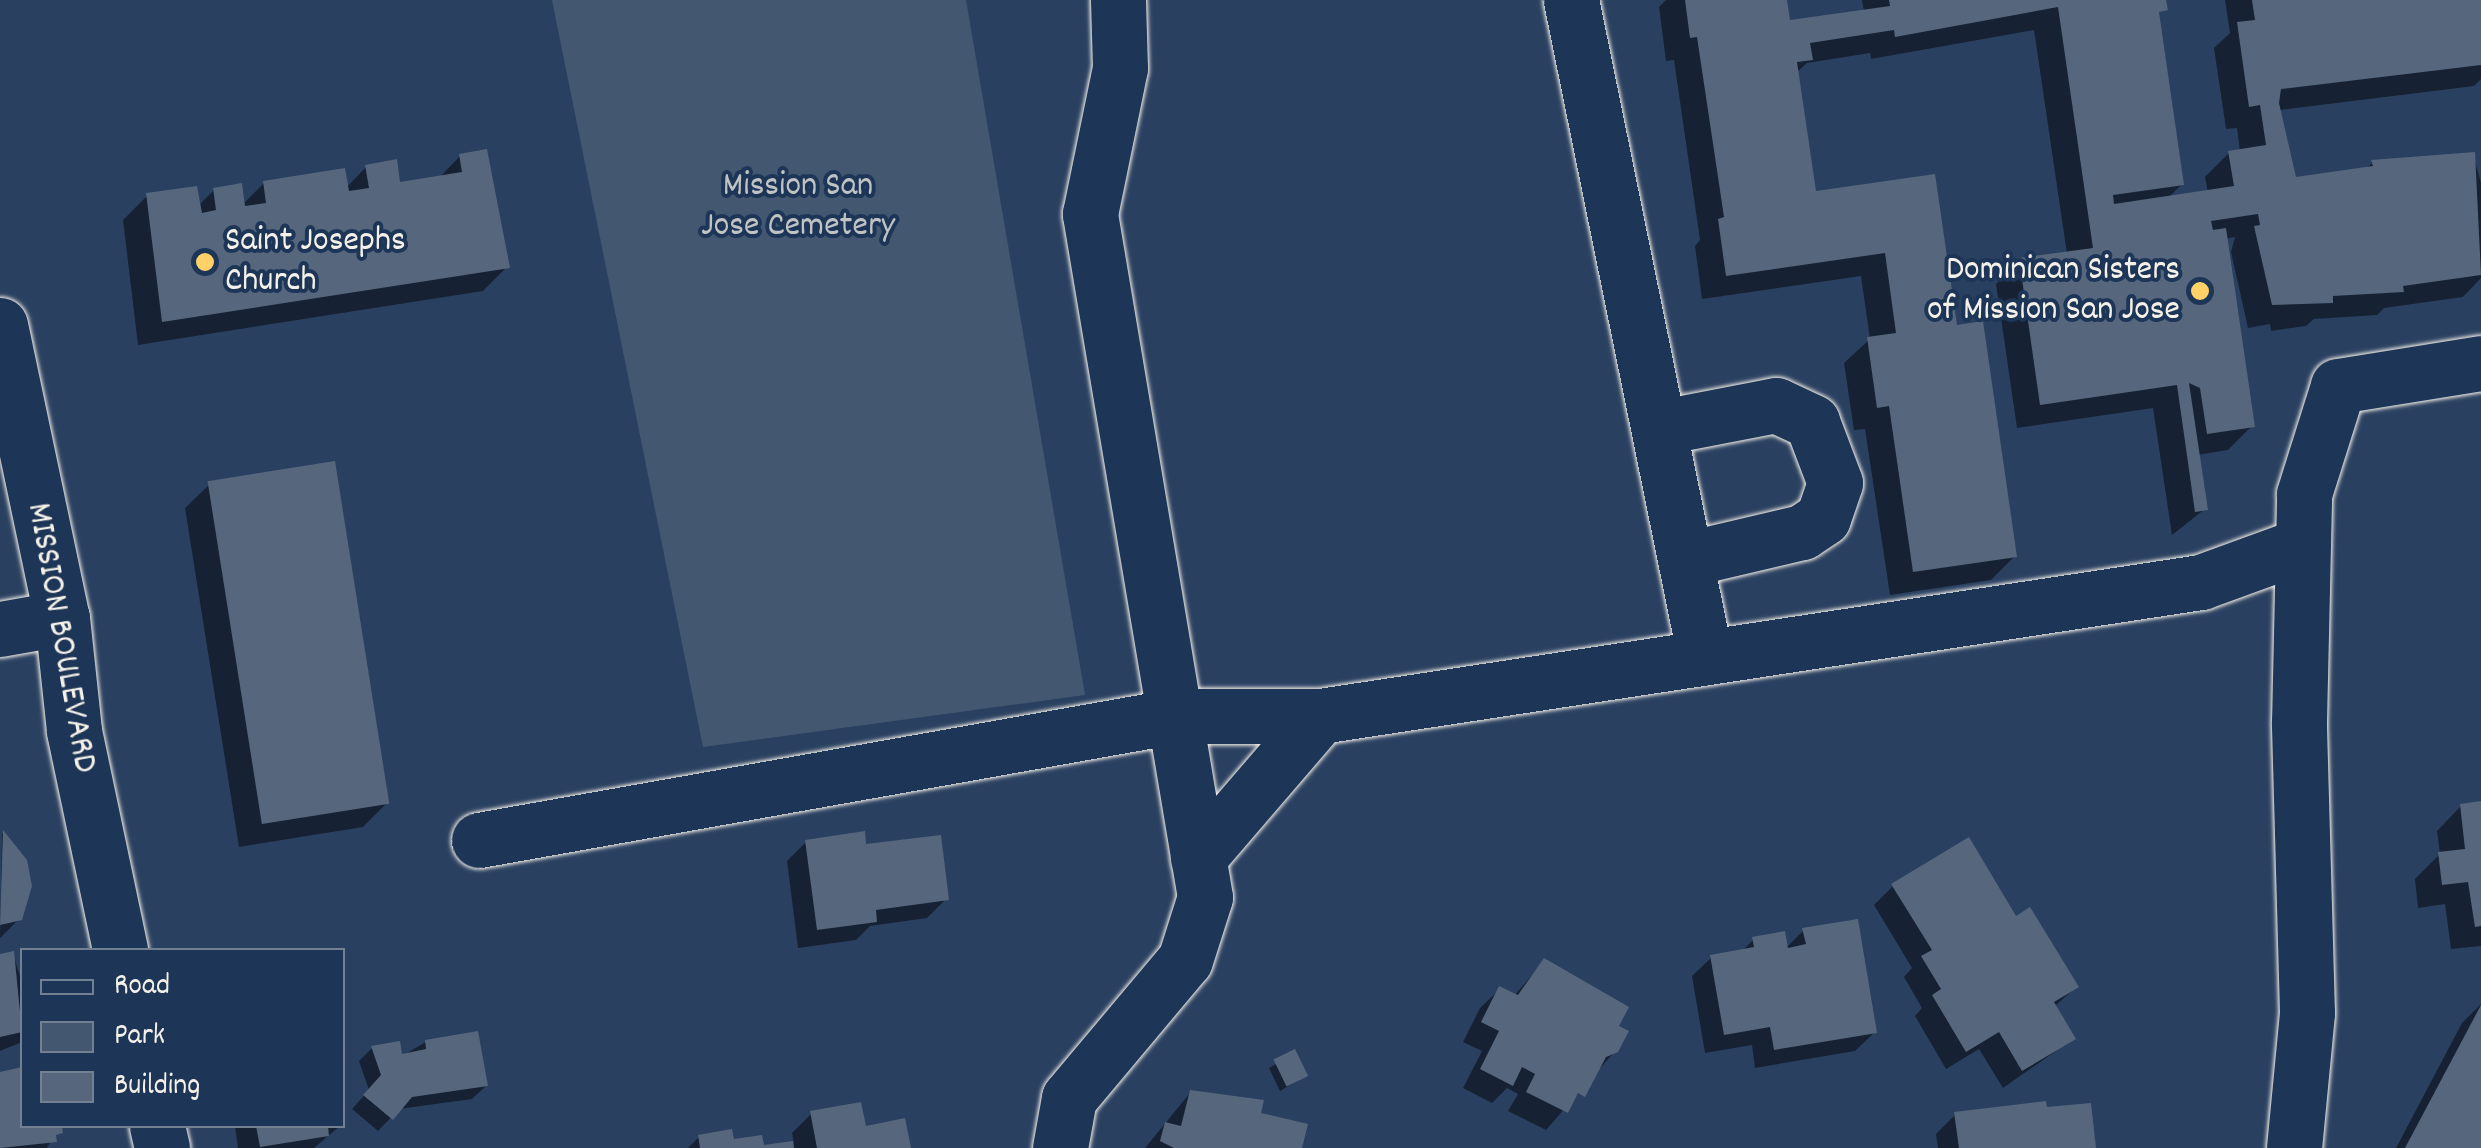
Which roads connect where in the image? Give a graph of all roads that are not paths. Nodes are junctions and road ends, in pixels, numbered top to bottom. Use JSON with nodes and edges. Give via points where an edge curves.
{"nodes":[{"id":1,"x":1118,"y":0,"type":"edge"},
{"id":2,"x":1572,"y":0,"type":"edge"},
{"id":3,"x":0,"y":325,"type":"edge"},
{"id":4,"x":2481,"y":363,"type":"edge"},
{"id":5,"x":1662,"y":427,"type":"junction"},
{"id":6,"x":2300,"y":546,"type":"junction"},
{"id":7,"x":1687,"y":559,"type":"junction"},
{"id":8,"x":62,"y":618,"type":"junction"},
{"id":9,"x":0,"y":630,"type":"edge"},
{"id":10,"x":1705,"y":657,"type":"junction"},
{"id":11,"x":1175,"y":716,"type":"junction"},
{"id":12,"x":1320,"y":716,"type":"junction"},
{"id":13,"x":479,"y":840,"type":"dead end"},
{"id":14,"x":1198,"y":858,"type":"junction"},
{"id":15,"x":120,"y":948,"type":"edge"},
{"id":16,"x":1060,"y":1148,"type":"edge"},
{"id":17,"x":2294,"y":1148,"type":"edge"}],
"edges":[{"from":1,"to":11,"type":"main road","via":[[1120,68],[1090,214]]},
{"from":2,"to":5,"type":"main road"},
{"from":3,"to":8,"type":"main road","name":"MISSION BOULEVARD"},
{"from":4,"to":6,"type":"main road","via":[[2338,386],[2304,494]]},
{"from":5,"to":7,"type":"main road"},
{"from":5,"to":7,"type":"main road","via":[[1776,405],[1812,422],[1834,483],[1824,518],[1802,532]]},
{"from":6,"to":10,"type":"main road","via":[[2201,582]]},
{"from":6,"to":17,"type":"main road","via":[[2306,1013]]},
{"from":7,"to":10,"type":"main road"},
{"from":8,"to":9,"type":"main road"},
{"from":8,"to":15,"type":"main road","name":"MISSION BOULEVARD","via":[[74,731]]},
{"from":10,"to":12,"type":"main road"},
{"from":11,"to":12,"type":"main road"},
{"from":11,"to":13,"type":"main road"},
{"from":11,"to":14,"type":"main road"},
{"from":12,"to":14,"type":"main road"},
{"from":14,"to":16,"type":"main road","via":[[1205,897],[1184,960],[1069,1098]]}]}
